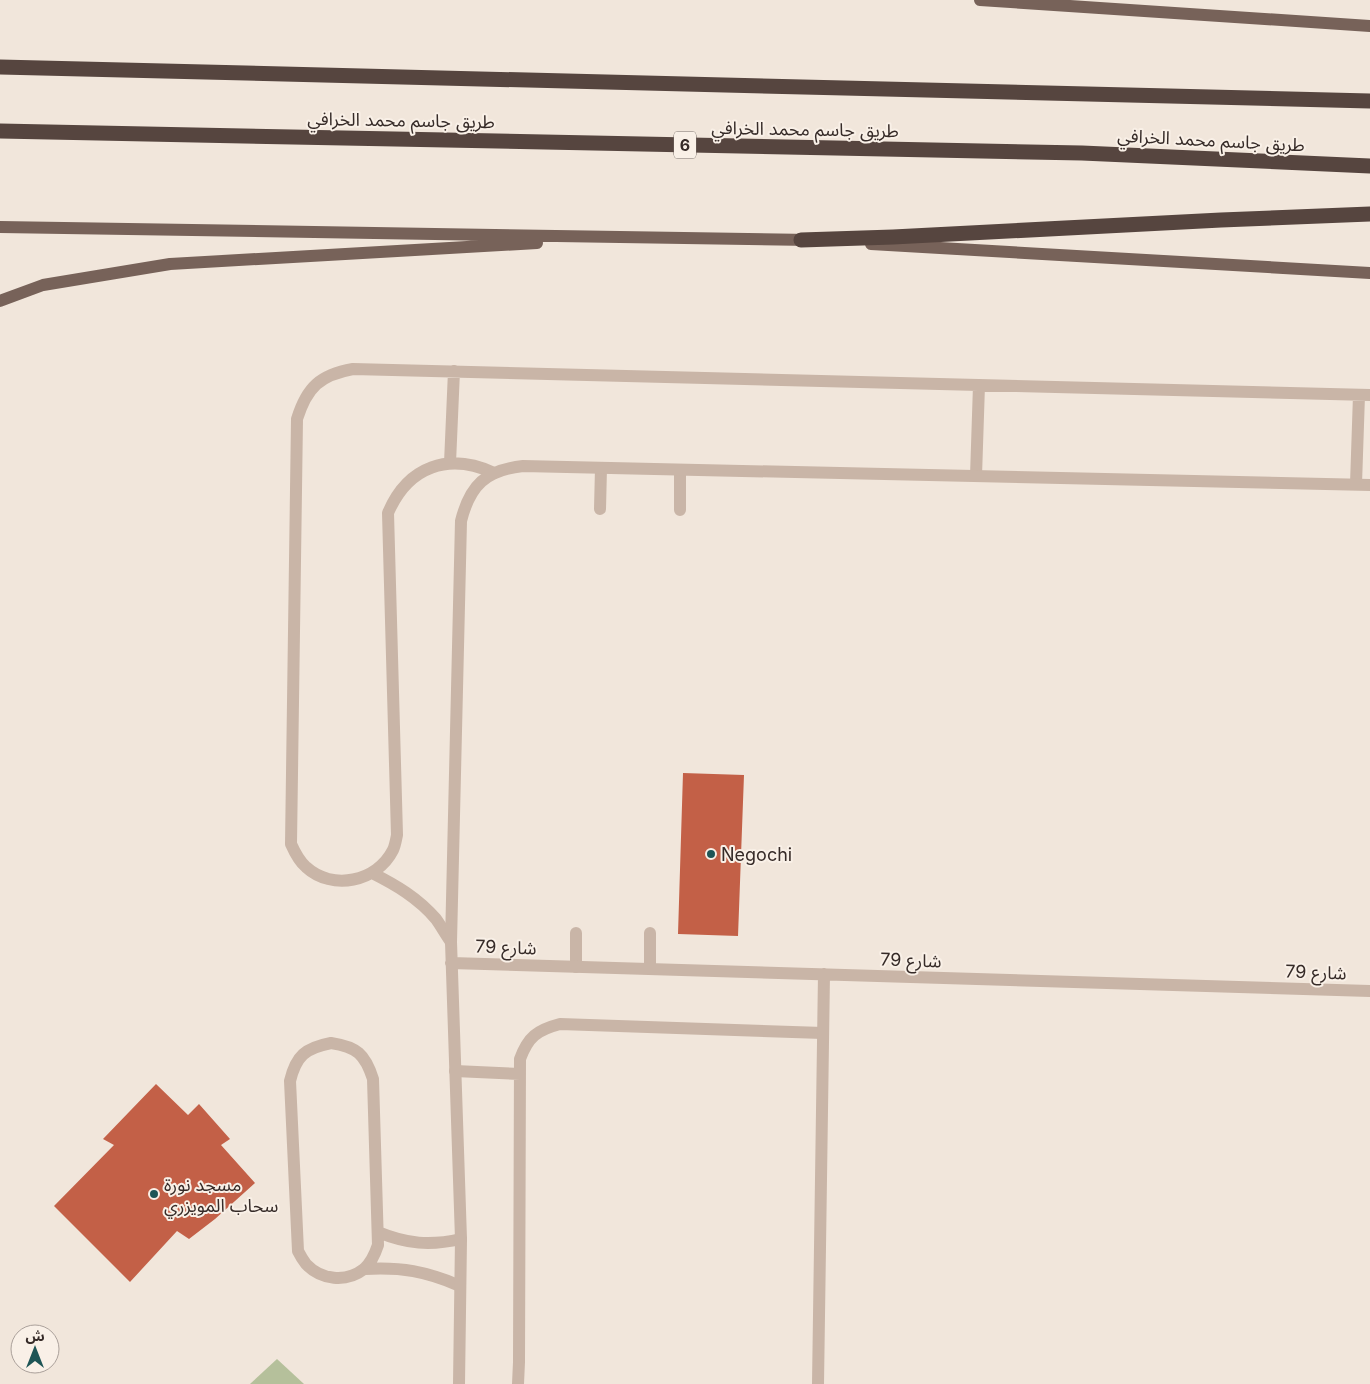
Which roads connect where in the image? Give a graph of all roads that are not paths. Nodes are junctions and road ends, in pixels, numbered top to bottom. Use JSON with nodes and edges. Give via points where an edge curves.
{"nodes":[{"id":1,"x":980,"y":0,"type":"edge"},
{"id":2,"x":1370,"y":26,"type":"edge"},
{"id":3,"x":0,"y":67,"type":"edge"},
{"id":4,"x":1370,"y":101,"type":"edge"},
{"id":5,"x":0,"y":131,"type":"edge"},
{"id":6,"x":1370,"y":166,"type":"edge"},
{"id":7,"x":1370,"y":214,"type":"edge"},
{"id":8,"x":0,"y":227,"type":"edge"},
{"id":9,"x":643,"y":237,"type":"junction"},
{"id":10,"x":801,"y":240,"type":"junction"},
{"id":11,"x":1370,"y":273,"type":"edge"},
{"id":12,"x":0,"y":301,"type":"edge"},
{"id":13,"x":454,"y":372,"type":"junction"},
{"id":14,"x":978,"y":385,"type":"junction"},
{"id":15,"x":1364,"y":395,"type":"edge"},
{"id":16,"x":450,"y":463,"type":"junction"},
{"id":17,"x":601,"y":468,"type":"junction"},
{"id":18,"x":680,"y":470,"type":"junction"},
{"id":19,"x":494,"y":473,"type":"junction"},
{"id":20,"x":976,"y":476,"type":"junction"},
{"id":21,"x":1356,"y":484,"type":"junction"},
{"id":22,"x":1370,"y":485,"type":"edge"},
{"id":23,"x":600,"y":509,"type":"dead end"},
{"id":24,"x":680,"y":510,"type":"dead end"},
{"id":25,"x":372,"y":874,"type":"junction"},
{"id":26,"x":576,"y":933,"type":"dead end"},
{"id":27,"x":650,"y":933,"type":"dead end"},
{"id":28,"x":451,"y":942,"type":"junction"},
{"id":29,"x":451,"y":963,"type":"junction"},
{"id":30,"x":576,"y":967,"type":"junction"},
{"id":31,"x":650,"y":969,"type":"junction"},
{"id":32,"x":824,"y":974,"type":"junction"},
{"id":33,"x":1370,"y":991,"type":"edge"},
{"id":34,"x":823,"y":1032,"type":"junction"},
{"id":35,"x":455,"y":1071,"type":"junction"},
{"id":36,"x":520,"y":1074,"type":"junction"},
{"id":37,"x":378,"y":1232,"type":"junction"},
{"id":38,"x":461,"y":1240,"type":"junction"},
{"id":39,"x":364,"y":1268,"type":"junction"},
{"id":40,"x":460,"y":1286,"type":"junction"},
{"id":41,"x":459,"y":1384,"type":"edge"},
{"id":42,"x":518,"y":1384,"type":"edge"},
{"id":43,"x":818,"y":1384,"type":"edge"}],
"edges":[{"from":1,"to":2,"type":"main road"},
{"from":3,"to":4,"type":"highway"},
{"from":5,"to":6,"type":"highway","name":"طريق جاسم محمد الخرافي","number":"6","via":[[1082,153]]},
{"from":7,"to":10,"type":"highway"},
{"from":8,"to":9,"type":"main road"},
{"from":9,"to":10,"type":"main road"},
{"from":9,"to":12,"type":"main road","via":[[170,264],[43,285]]},
{"from":10,"to":11,"type":"main road"},
{"from":13,"to":14,"type":"street"},
{"from":13,"to":16,"type":"street"},
{"from":13,"to":25,"type":"street","via":[[353,369],[337,372],[310,390],[297,419],[291,844],[306,868],[324,878],[344,881]]},
{"from":14,"to":15,"type":"street"},
{"from":14,"to":20,"type":"street"},
{"from":15,"to":21,"type":"street"},
{"from":16,"to":19,"type":"street","via":[[480,466]]},
{"from":16,"to":25,"type":"street","via":[[421,472],[409,481],[388,512],[397,835],[393,850]]},
{"from":17,"to":18,"type":"street"},
{"from":17,"to":19,"type":"street","via":[[523,466]]},
{"from":17,"to":23,"type":"street"},
{"from":18,"to":20,"type":"street"},
{"from":18,"to":24,"type":"street"},
{"from":19,"to":28,"type":"street","via":[[471,493],[461,521]]},
{"from":20,"to":21,"type":"street"},
{"from":21,"to":22,"type":"street"},
{"from":25,"to":28,"type":"street","via":[[418,900]]},
{"from":26,"to":30,"type":"street"},
{"from":27,"to":31,"type":"street"},
{"from":28,"to":29,"type":"street"},
{"from":29,"to":30,"type":"street","name":"شارع 79"},
{"from":29,"to":35,"type":"street"},
{"from":30,"to":31,"type":"street","name":"شارع 79"},
{"from":31,"to":32,"type":"street","name":"شارع 79"},
{"from":32,"to":33,"type":"street","name":"شارع 79"},
{"from":32,"to":34,"type":"street"},
{"from":34,"to":36,"type":"street","via":[[560,1024],[546,1028],[529,1041],[520,1059]]},
{"from":34,"to":43,"type":"street"},
{"from":35,"to":36,"type":"street"},
{"from":35,"to":38,"type":"street"},
{"from":36,"to":42,"type":"street"},
{"from":37,"to":38,"type":"street","via":[[410,1243]]},
{"from":37,"to":39,"type":"street","via":[[378,1246]]},
{"from":37,"to":39,"type":"street","via":[[371,1072],[359,1052],[346,1045],[330,1043],[316,1046],[303,1054],[290,1081],[298,1250],[314,1271],[327,1277],[353,1275]]},
{"from":38,"to":40,"type":"street"},
{"from":39,"to":40,"type":"street","via":[[404,1268]]},
{"from":40,"to":41,"type":"street"}]}
